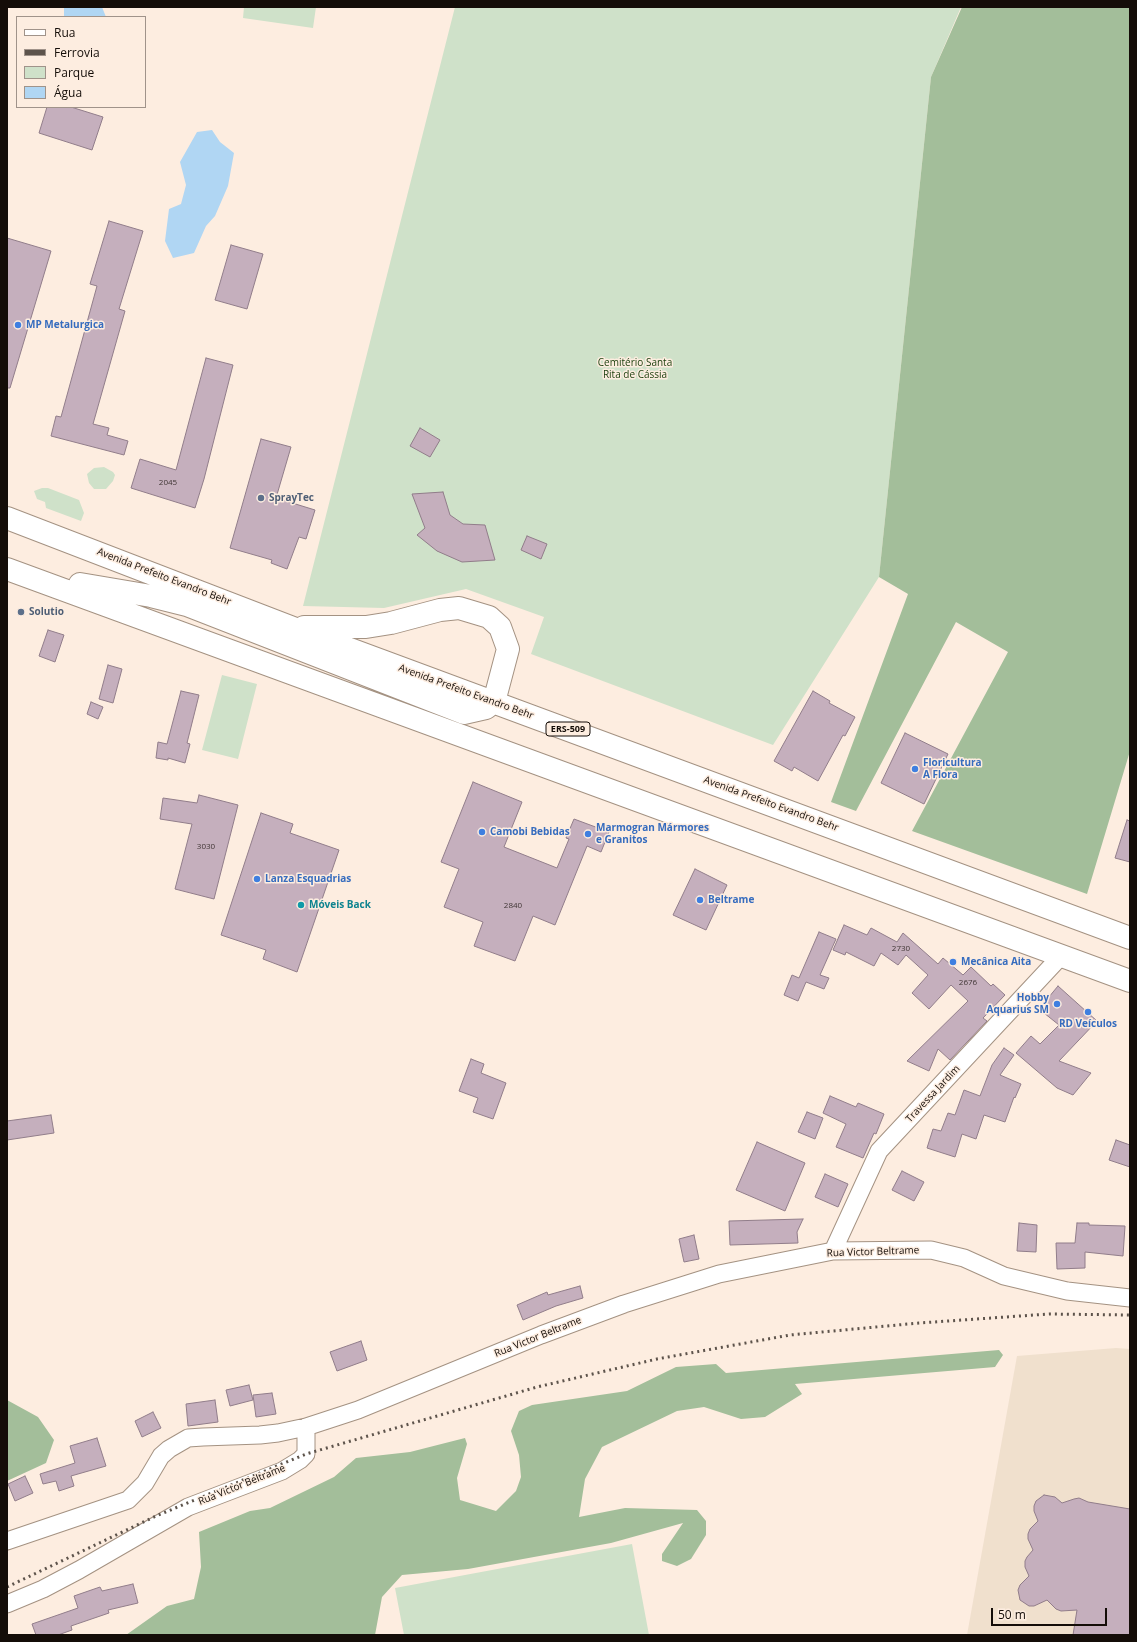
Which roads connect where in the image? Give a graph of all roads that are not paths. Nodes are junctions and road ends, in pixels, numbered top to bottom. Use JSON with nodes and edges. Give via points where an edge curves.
{"nodes":[{"id":1,"x":7,"y":518,"type":"edge"},
{"id":2,"x":7,"y":568,"type":"edge"},
{"id":3,"x":28,"y":576,"type":"junction"},
{"id":4,"x":293,"y":628,"type":"junction"},
{"id":5,"x":494,"y":702,"type":"junction"},
{"id":6,"x":1130,"y":938,"type":"edge"},
{"id":7,"x":1061,"y":956,"type":"junction"},
{"id":8,"x":1130,"y":981,"type":"edge"},
{"id":9,"x":833,"y":1252,"type":"junction"},
{"id":10,"x":1130,"y":1298,"type":"edge"},
{"id":11,"x":306,"y":1427,"type":"junction"},
{"id":12,"x":7,"y":1541,"type":"edge"},
{"id":13,"x":7,"y":1604,"type":"edge"}],
"edges":[{"from":1,"to":4,"type":"highway","name":"Avenida Prefeito Evandro Behr","number":"ERS-509"},
{"from":2,"to":3,"type":"highway"},
{"from":3,"to":5,"type":"highway","via":[[151,596],[187,605],[464,713],[486,708]]},
{"from":3,"to":7,"type":"highway"},
{"from":4,"to":5,"type":"highway","name":"Avenida Prefeito Evandro Behr","number":"ERS-509"},
{"from":4,"to":5,"type":"highway","via":[[366,627],[459,608],[489,617],[500,627],[508,649]]},
{"from":5,"to":6,"type":"highway","name":"Avenida Prefeito Evandro Behr","number":"ERS-509"},
{"from":7,"to":8,"type":"highway"},
{"from":7,"to":9,"type":"street","name":"Travessa Jardim","via":[[879,1151]]},
{"from":9,"to":10,"type":"street","name":"Rua Victor Beltrame","via":[[932,1250],[964,1258],[1011,1278],[1067,1291]]},
{"from":9,"to":11,"type":"street","name":"Rua Victor Beltrame","via":[[719,1274],[624,1304],[548,1332],[358,1410]]},
{"from":11,"to":12,"type":"street","via":[[260,1436],[188,1438],[161,1456],[145,1483],[128,1500]]},
{"from":11,"to":13,"type":"street","name":"Rua Victor Beltrame","via":[[306,1454],[282,1471],[188,1507],[79,1570]]}]}
